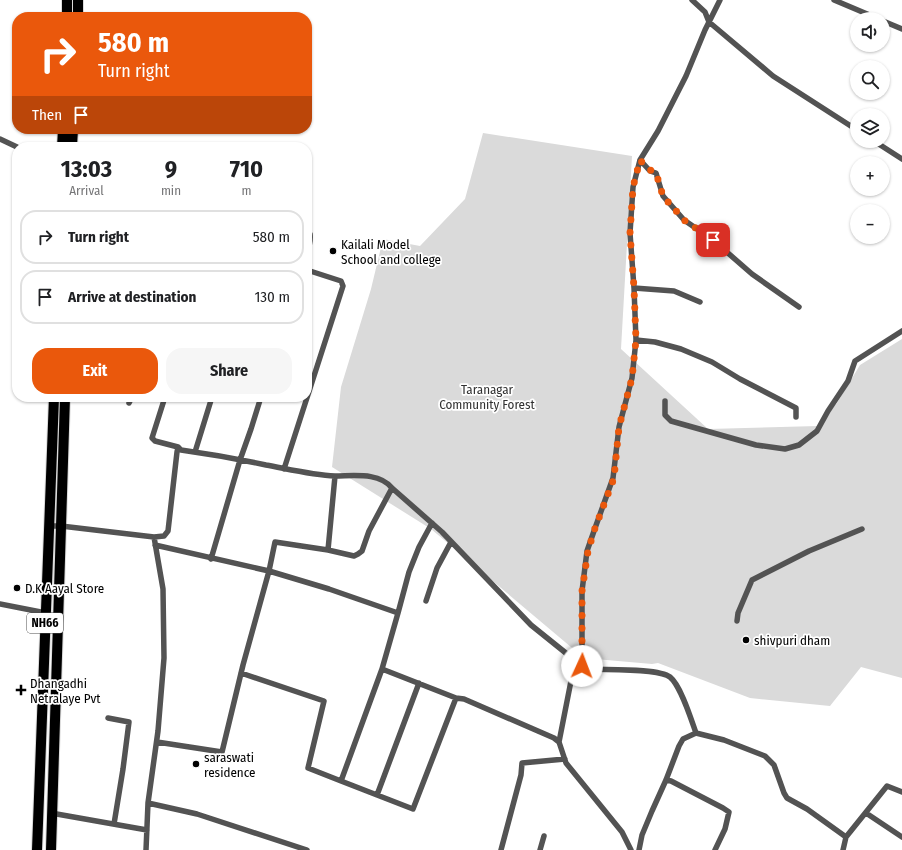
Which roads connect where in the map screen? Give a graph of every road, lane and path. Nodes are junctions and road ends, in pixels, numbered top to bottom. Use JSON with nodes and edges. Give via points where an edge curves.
{"nodes":[{"id":1,"x":67,"y":0,"type":"edge"},
{"id":2,"x":78,"y":0,"type":"edge"},
{"id":3,"x":692,"y":0,"type":"edge"},
{"id":4,"x":720,"y":0,"type":"edge"},
{"id":5,"x":834,"y":0,"type":"edge"},
{"id":6,"x":66,"y":12,"type":"edge"},
{"id":7,"x":78,"y":12,"type":"edge"},
{"id":8,"x":862,"y":12,"type":"edge"},
{"id":9,"x":709,"y":22,"type":"junction"},
{"id":10,"x":890,"y":24,"type":"edge"},
{"id":11,"x":902,"y":29,"type":"edge"},
{"id":12,"x":850,"y":126,"type":"edge"},
{"id":13,"x":0,"y":139,"type":"edge"},
{"id":14,"x":12,"y":145,"type":"edge"},
{"id":15,"x":885,"y":148,"type":"edge"},
{"id":16,"x":902,"y":159,"type":"edge"},
{"id":17,"x":640,"y":160,"type":"junction"},
{"id":18,"x":312,"y":271,"type":"edge"},
{"id":19,"x":634,"y":288,"type":"junction"},
{"id":20,"x":700,"y":302,"type":"dead end"},
{"id":21,"x":799,"y":306,"type":"dead end"},
{"id":22,"x":902,"y":331,"type":"edge"},
{"id":23,"x":636,"y":340,"type":"junction"},
{"id":24,"x":312,"y":370,"type":"edge"},
{"id":25,"x":665,"y":401,"type":"dead end"},
{"id":26,"x":54,"y":402,"type":"edge"},
{"id":27,"x":65,"y":402,"type":"edge"},
{"id":28,"x":163,"y":402,"type":"edge"},
{"id":29,"x":210,"y":402,"type":"edge"},
{"id":30,"x":260,"y":402,"type":"edge"},
{"id":31,"x":303,"y":402,"type":"edge"},
{"id":32,"x":796,"y":417,"type":"dead end"},
{"id":33,"x":178,"y":447,"type":"junction"},
{"id":34,"x":195,"y":452,"type":"junction"},
{"id":35,"x":240,"y":460,"type":"junction"},
{"id":36,"x":284,"y":469,"type":"junction"},
{"id":37,"x":335,"y":476,"type":"junction"},
{"id":38,"x":392,"y":488,"type":"junction"},
{"id":39,"x":432,"y":523,"type":"junction"},
{"id":40,"x":49,"y":526,"type":"junction"},
{"id":41,"x":61,"y":526,"type":"junction"},
{"id":42,"x":862,"y":529,"type":"dead end"},
{"id":43,"x":154,"y":537,"type":"junction"},
{"id":44,"x":451,"y":542,"type":"junction"},
{"id":45,"x":155,"y":545,"type":"junction"},
{"id":46,"x":328,"y":550,"type":"junction"},
{"id":47,"x":211,"y":559,"type":"junction"},
{"id":48,"x":269,"y":571,"type":"junction"},
{"id":49,"x":426,"y":601,"type":"dead end"},
{"id":50,"x":0,"y":604,"type":"edge"},
{"id":51,"x":46,"y":613,"type":"junction"},
{"id":52,"x":398,"y":613,"type":"junction"},
{"id":53,"x":738,"y":621,"type":"dead end"},
{"id":54,"x":582,"y":666,"type":"junction"},
{"id":55,"x":382,"y":669,"type":"junction"},
{"id":56,"x":241,"y":673,"type":"junction"},
{"id":57,"x":419,"y":683,"type":"junction"},
{"id":58,"x":456,"y":698,"type":"junction"},
{"id":59,"x":108,"y":718,"type":"dead end"},
{"id":60,"x":696,"y":733,"type":"junction"},
{"id":61,"x":157,"y":742,"type":"junction"},
{"id":62,"x":559,"y":742,"type":"junction"},
{"id":63,"x":565,"y":759,"type":"junction"},
{"id":64,"x":666,"y":780,"type":"junction"},
{"id":65,"x":341,"y":781,"type":"junction"},
{"id":66,"x":902,"y":792,"type":"edge"},
{"id":67,"x":377,"y":795,"type":"junction"},
{"id":68,"x":148,"y":803,"type":"junction"},
{"id":69,"x":51,"y":813,"type":"junction"},
{"id":70,"x":866,"y":813,"type":"junction"},
{"id":71,"x":114,"y":824,"type":"junction"},
{"id":72,"x":147,"y":830,"type":"junction"},
{"id":73,"x":544,"y":836,"type":"dead end"},
{"id":74,"x":846,"y":837,"type":"junction"},
{"id":75,"x":902,"y":837,"type":"edge"},
{"id":76,"x":37,"y":850,"type":"edge"},
{"id":77,"x":51,"y":850,"type":"edge"},
{"id":78,"x":146,"y":850,"type":"edge"},
{"id":79,"x":308,"y":850,"type":"edge"},
{"id":80,"x":501,"y":850,"type":"edge"},
{"id":81,"x":540,"y":850,"type":"edge"},
{"id":82,"x":631,"y":850,"type":"edge"},
{"id":83,"x":639,"y":850,"type":"edge"},
{"id":84,"x":715,"y":850,"type":"edge"},
{"id":85,"x":843,"y":850,"type":"edge"}],
"edges":[{"from":1,"to":6,"type":"highway"},
{"from":2,"to":7,"type":"highway"},
{"from":3,"to":9,"type":"street","via":[[705,12]]},
{"from":4,"to":9,"type":"street"},
{"from":5,"to":8,"type":"street"},
{"from":9,"to":12,"type":"street","via":[[773,76]]},
{"from":9,"to":17,"type":"street","via":[[686,76]]},
{"from":10,"to":11,"type":"street"},
{"from":13,"to":14,"type":"street"},
{"from":15,"to":16,"type":"street"},
{"from":17,"to":19,"type":"street","via":[[633,187],[630,233]]},
{"from":17,"to":21,"type":"street","via":[[656,173],[663,196],[684,220],[713,240],[752,274]]},
{"from":18,"to":24,"type":"street","via":[[342,280],[343,286]]},
{"from":19,"to":20,"type":"street","via":[[674,291]]},
{"from":19,"to":23,"type":"street"},
{"from":22,"to":25,"type":"street","via":[[854,361],[848,380],[817,431],[799,444],[785,449],[756,445],[671,421],[665,415]]},
{"from":23,"to":32,"type":"street","via":[[681,349],[712,362],[796,408]]},
{"from":23,"to":54,"type":"street","via":[[632,378],[616,442],[614,478],[588,551],[582,591]]},
{"from":26,"to":40,"type":"highway","number":"NH66"},
{"from":27,"to":41,"type":"highway","number":"NH66"},
{"from":28,"to":33,"type":"street","via":[[152,438]]},
{"from":29,"to":34,"type":"street"},
{"from":30,"to":35,"type":"street"},
{"from":31,"to":36,"type":"street"},
{"from":33,"to":34,"type":"street","via":[[181,450]]},
{"from":33,"to":43,"type":"street","via":[[168,531],[164,536]]},
{"from":34,"to":35,"type":"street"},
{"from":35,"to":36,"type":"street"},
{"from":35,"to":47,"type":"street"},
{"from":36,"to":37,"type":"street"},
{"from":37,"to":38,"type":"street","via":[[356,475],[381,479]]},
{"from":37,"to":46,"type":"street"},
{"from":38,"to":39,"type":"street"},
{"from":38,"to":46,"type":"street","via":[[369,531],[362,551],[354,556]]},
{"from":39,"to":44,"type":"street"},
{"from":39,"to":52,"type":"street","via":[[409,572]]},
{"from":40,"to":41,"type":"street"},
{"from":40,"to":51,"type":"highway","number":"NH66"},
{"from":41,"to":43,"type":"street"},
{"from":41,"to":69,"type":"highway","number":"NH66"},
{"from":42,"to":53,"type":"street","via":[[809,551],[752,580],[738,614]]},
{"from":43,"to":45,"type":"street"},
{"from":44,"to":49,"type":"street","via":[[437,568]]},
{"from":44,"to":54,"type":"street","via":[[530,625]]},
{"from":45,"to":47,"type":"street"},
{"from":45,"to":61,"type":"street","via":[[163,589],[164,658]]},
{"from":46,"to":48,"type":"street","via":[[275,542]]},
{"from":47,"to":48,"type":"street"},
{"from":48,"to":52,"type":"street"},
{"from":48,"to":56,"type":"street"},
{"from":50,"to":51,"type":"street"},
{"from":51,"to":76,"type":"highway","number":"NH66"},
{"from":52,"to":55,"type":"street"},
{"from":54,"to":60,"type":"street","via":[[590,669],[657,672],[669,676],[677,685]]},
{"from":54,"to":62,"type":"street","via":[[571,681]]},
{"from":55,"to":57,"type":"street"},
{"from":55,"to":65,"type":"street"},
{"from":56,"to":61,"type":"street","via":[[222,752]]},
{"from":56,"to":65,"type":"street","via":[[324,701],[308,768]]},
{"from":57,"to":58,"type":"street"},
{"from":57,"to":67,"type":"street"},
{"from":58,"to":62,"type":"street","via":[[464,699]]},
{"from":58,"to":67,"type":"street","via":[[413,809]]},
{"from":59,"to":71,"type":"street","via":[[129,722]]},
{"from":60,"to":64,"type":"street","via":[[683,739]]},
{"from":60,"to":74,"type":"street","via":[[724,740],[765,756],[774,765],[787,798],[807,808]]},
{"from":61,"to":68,"type":"street"},
{"from":62,"to":63,"type":"street"},
{"from":63,"to":80,"type":"street","via":[[522,763]]},
{"from":63,"to":82,"type":"street","via":[[622,832]]},
{"from":64,"to":83,"type":"street","via":[[642,835]]},
{"from":64,"to":84,"type":"street","via":[[728,812],[725,829]]},
{"from":65,"to":67,"type":"street"},
{"from":66,"to":70,"type":"street","via":[[887,786]]},
{"from":68,"to":72,"type":"street"},
{"from":68,"to":79,"type":"street","via":[[197,814]]},
{"from":69,"to":71,"type":"street"},
{"from":69,"to":77,"type":"highway","number":"NH66"},
{"from":70,"to":74,"type":"street"},
{"from":70,"to":75,"type":"street"},
{"from":71,"to":72,"type":"street"},
{"from":72,"to":78,"type":"street"},
{"from":73,"to":81,"type":"street"},
{"from":74,"to":85,"type":"street"}]}
